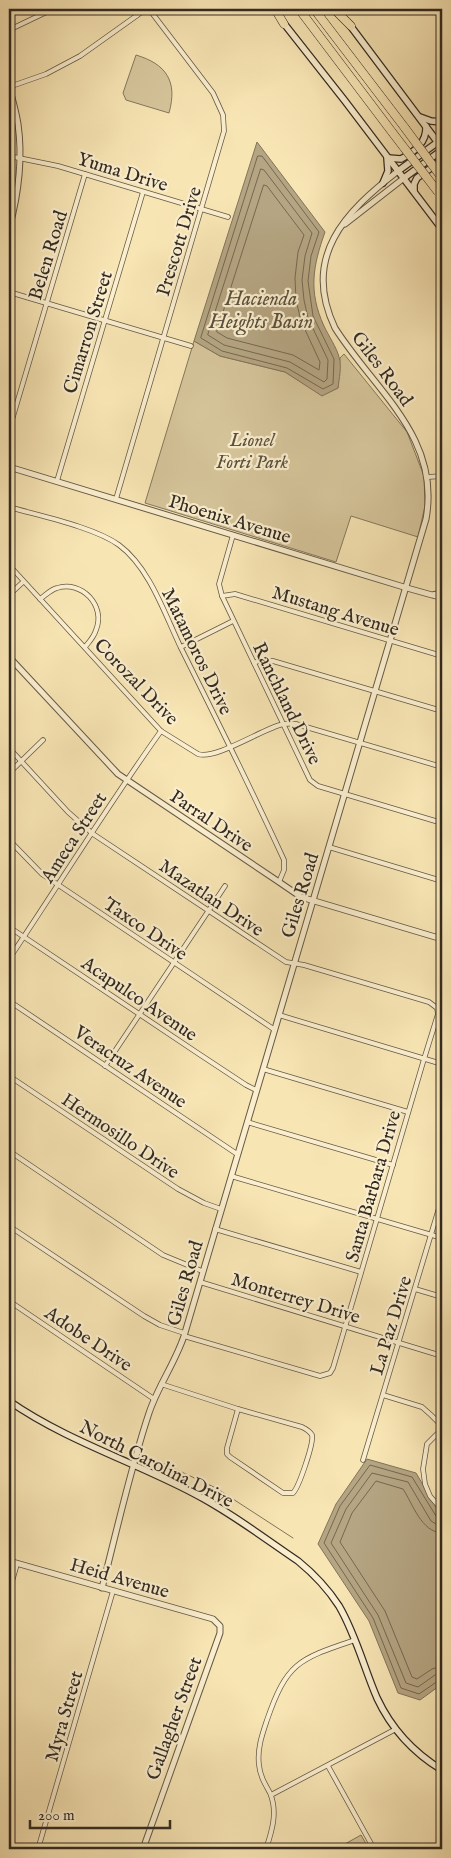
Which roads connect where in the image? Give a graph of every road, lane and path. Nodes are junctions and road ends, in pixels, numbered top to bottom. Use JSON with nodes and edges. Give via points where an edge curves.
{"nodes":[{"id":1,"x":53,"y":9,"type":"edge"},
{"id":2,"x":147,"y":9,"type":"edge"},
{"id":3,"x":274,"y":9,"type":"edge"},
{"id":4,"x":299,"y":9,"type":"edge"},
{"id":5,"x":314,"y":9,"type":"edge"},
{"id":6,"x":336,"y":9,"type":"edge"},
{"id":7,"x":284,"y":24,"type":"joint"},
{"id":8,"x":351,"y":26,"type":"joint"},
{"id":9,"x":9,"y":30,"type":"edge"},
{"id":10,"x":9,"y":86,"type":"edge"},
{"id":11,"x":418,"y":115,"type":"junction"},
{"id":12,"x":442,"y":122,"type":"edge"},
{"id":13,"x":426,"y":126,"type":"junction"},
{"id":14,"x":440,"y":140,"type":"edge"},
{"id":15,"x":442,"y":149,"type":"edge"},
{"id":16,"x":387,"y":155,"type":"junction"},
{"id":17,"x":9,"y":156,"type":"edge"},
{"id":18,"x":20,"y":157,"type":"junction"},
{"id":19,"x":442,"y":160,"type":"edge"},
{"id":20,"x":398,"y":171,"type":"junction"},
{"id":21,"x":85,"y":174,"type":"junction"},
{"id":22,"x":404,"y":178,"type":"junction"},
{"id":23,"x":442,"y":178,"type":"edge"},
{"id":24,"x":380,"y":185,"type":"junction"},
{"id":25,"x":143,"y":192,"type":"junction"},
{"id":26,"x":414,"y":192,"type":"junction"},
{"id":27,"x":382,"y":193,"type":"junction"},
{"id":28,"x":440,"y":195,"type":"edge"},
{"id":29,"x":361,"y":206,"type":"junction"},
{"id":30,"x":202,"y":209,"type":"junction"},
{"id":31,"x":228,"y":217,"type":"dead end"},
{"id":32,"x":9,"y":229,"type":"edge"},
{"id":33,"x":442,"y":229,"type":"edge"},
{"id":34,"x":9,"y":292,"type":"edge"},
{"id":35,"x":46,"y":303,"type":"junction"},
{"id":36,"x":105,"y":320,"type":"junction"},
{"id":37,"x":163,"y":338,"type":"junction"},
{"id":38,"x":191,"y":346,"type":"dead end"},
{"id":39,"x":9,"y":430,"type":"edge"},
{"id":40,"x":9,"y":466,"type":"edge"},
{"id":41,"x":442,"y":476,"type":"edge"},
{"id":42,"x":428,"y":477,"type":"junction"},
{"id":43,"x":57,"y":481,"type":"junction"},
{"id":44,"x":116,"y":499,"type":"junction"},
{"id":45,"x":9,"y":507,"type":"edge"},
{"id":46,"x":233,"y":535,"type":"junction"},
{"id":47,"x":9,"y":566,"type":"edge"},
{"id":48,"x":23,"y":582,"type":"junction"},
{"id":49,"x":407,"y":588,"type":"junction"},
{"id":50,"x":442,"y":593,"type":"edge"},
{"id":51,"x":9,"y":595,"type":"edge"},
{"id":52,"x":432,"y":595,"type":"junction"},
{"id":53,"x":222,"y":596,"type":"junction"},
{"id":54,"x":442,"y":598,"type":"edge"},
{"id":55,"x":40,"y":599,"type":"junction"},
{"id":56,"x":233,"y":621,"type":"junction"},
{"id":57,"x":390,"y":641,"type":"junction"},
{"id":58,"x":85,"y":647,"type":"junction"},
{"id":59,"x":181,"y":647,"type":"junction"},
{"id":60,"x":442,"y":656,"type":"edge"},
{"id":61,"x":9,"y":657,"type":"edge"},
{"id":62,"x":254,"y":663,"type":"junction"},
{"id":63,"x":376,"y":692,"type":"junction"},
{"id":64,"x":442,"y":712,"type":"edge"},
{"id":65,"x":284,"y":724,"type":"junction"},
{"id":66,"x":161,"y":730,"type":"junction"},
{"id":67,"x":43,"y":740,"type":"dead end"},
{"id":68,"x":359,"y":743,"type":"junction"},
{"id":69,"x":230,"y":747,"type":"junction"},
{"id":70,"x":9,"y":748,"type":"edge"},
{"id":71,"x":21,"y":762,"type":"junction"},
{"id":72,"x":442,"y":767,"type":"edge"},
{"id":73,"x":9,"y":773,"type":"edge"},
{"id":74,"x":126,"y":780,"type":"junction"},
{"id":75,"x":345,"y":794,"type":"junction"},
{"id":76,"x":442,"y":823,"type":"edge"},
{"id":77,"x":93,"y":834,"type":"junction"},
{"id":78,"x":9,"y":840,"type":"edge"},
{"id":79,"x":329,"y":847,"type":"junction"},
{"id":80,"x":442,"y":881,"type":"edge"},
{"id":81,"x":279,"y":882,"type":"junction"},
{"id":82,"x":58,"y":885,"type":"junction"},
{"id":83,"x":225,"y":886,"type":"dead end"},
{"id":84,"x":313,"y":901,"type":"junction"},
{"id":85,"x":209,"y":911,"type":"junction"},
{"id":86,"x":9,"y":927,"type":"edge"},
{"id":87,"x":24,"y":937,"type":"junction"},
{"id":88,"x":442,"y":939,"type":"edge"},
{"id":89,"x":9,"y":959,"type":"edge"},
{"id":90,"x":174,"y":963,"type":"junction"},
{"id":91,"x":294,"y":963,"type":"junction"},
{"id":92,"x":9,"y":1002,"type":"edge"},
{"id":93,"x":435,"y":1005,"type":"joint"},
{"id":94,"x":140,"y":1014,"type":"junction"},
{"id":95,"x":279,"y":1015,"type":"junction"},
{"id":96,"x":274,"y":1030,"type":"junction"},
{"id":97,"x":424,"y":1059,"type":"junction"},
{"id":98,"x":442,"y":1064,"type":"edge"},
{"id":99,"x":105,"y":1066,"type":"junction"},
{"id":100,"x":263,"y":1069,"type":"junction"},
{"id":101,"x":9,"y":1076,"type":"edge"},
{"id":102,"x":256,"y":1090,"type":"junction"},
{"id":103,"x":408,"y":1112,"type":"junction"},
{"id":104,"x":247,"y":1122,"type":"junction"},
{"id":105,"x":9,"y":1150,"type":"edge"},
{"id":106,"x":237,"y":1154,"type":"junction"},
{"id":107,"x":393,"y":1165,"type":"junction"},
{"id":108,"x":231,"y":1176,"type":"junction"},
{"id":109,"x":442,"y":1198,"type":"edge"},
{"id":110,"x":221,"y":1209,"type":"junction"},
{"id":111,"x":377,"y":1219,"type":"junction"},
{"id":112,"x":9,"y":1226,"type":"edge"},
{"id":113,"x":215,"y":1229,"type":"junction"},
{"id":114,"x":431,"y":1235,"type":"junction"},
{"id":115,"x":442,"y":1238,"type":"edge"},
{"id":116,"x":202,"y":1272,"type":"junction"},
{"id":117,"x":361,"y":1272,"type":"junction"},
{"id":118,"x":200,"y":1282,"type":"junction"},
{"id":119,"x":415,"y":1289,"type":"junction"},
{"id":120,"x":442,"y":1297,"type":"edge"},
{"id":121,"x":9,"y":1303,"type":"edge"},
{"id":122,"x":344,"y":1326,"type":"junction"},
{"id":123,"x":184,"y":1335,"type":"junction"},
{"id":124,"x":399,"y":1342,"type":"junction"},
{"id":125,"x":442,"y":1356,"type":"edge"},
{"id":126,"x":161,"y":1384,"type":"junction"},
{"id":127,"x":383,"y":1395,"type":"junction"},
{"id":128,"x":154,"y":1399,"type":"junction"},
{"id":129,"x":9,"y":1401,"type":"edge"},
{"id":130,"x":238,"y":1409,"type":"junction"},
{"id":131,"x":442,"y":1428,"type":"edge"},
{"id":132,"x":363,"y":1460,"type":"dead end"},
{"id":133,"x":134,"y":1466,"type":"junction"},
{"id":134,"x":442,"y":1510,"type":"edge"},
{"id":135,"x":9,"y":1561,"type":"edge"},
{"id":136,"x":17,"y":1564,"type":"junction"},
{"id":137,"x":102,"y":1588,"type":"junction"},
{"id":138,"x":113,"y":1591,"type":"junction"},
{"id":139,"x":9,"y":1592,"type":"edge"},
{"id":140,"x":220,"y":1626,"type":"joint"},
{"id":141,"x":355,"y":1640,"type":"junction"},
{"id":142,"x":396,"y":1729,"type":"junction"},
{"id":143,"x":328,"y":1766,"type":"junction"},
{"id":144,"x":442,"y":1770,"type":"edge"},
{"id":145,"x":271,"y":1795,"type":"junction"},
{"id":146,"x":38,"y":1849,"type":"edge"},
{"id":147,"x":143,"y":1849,"type":"edge"},
{"id":148,"x":266,"y":1849,"type":"edge"},
{"id":149,"x":374,"y":1849,"type":"edge"},
{"id":150,"x":416,"y":1849,"type":"edge"},
{"id":151,"x":431,"y":1849,"type":"edge"}],
"edges":[{"from":1,"to":9,"type":"street"},
{"from":2,"to":10,"type":"street","via":[[80,56],[46,74]]},
{"from":2,"to":30,"type":"street","name":"Prescott Drive","via":[[213,93],[223,115],[223,138]]},
{"from":3,"to":7,"type":"highway"},
{"from":4,"to":28,"type":"highway","bridge":true},
{"from":5,"to":23,"type":"highway","bridge":true},
{"from":6,"to":8,"type":"highway"},
{"from":7,"to":16,"type":"main road"},
{"from":8,"to":11,"type":"main road"},
{"from":10,"to":18,"type":"street","via":[[18,121]]},
{"from":11,"to":12,"type":"main road"},
{"from":11,"to":13,"type":"main road"},
{"from":13,"to":14,"type":"main road"},
{"from":13,"to":16,"type":"main road","via":[[423,142],[401,160]]},
{"from":14,"to":15,"type":"main road"},
{"from":14,"to":20,"type":"main road"},
{"from":15,"to":22,"type":"main road"},
{"from":16,"to":20,"type":"main road"},
{"from":16,"to":24,"type":"main road","via":[[388,170]]},
{"from":17,"to":18,"type":"street","name":"Yuma Drive"},
{"from":18,"to":21,"type":"street","name":"Yuma Drive"},
{"from":18,"to":32,"type":"street","via":[[16,201]]},
{"from":19,"to":26,"type":"main road","via":[[417,178]]},
{"from":20,"to":22,"type":"main road"},
{"from":20,"to":24,"type":"street","name":"Giles Road"},
{"from":21,"to":25,"type":"street","name":"Yuma Drive"},
{"from":21,"to":35,"type":"street","name":"Belen Road"},
{"from":22,"to":26,"type":"main road"},
{"from":22,"to":27,"type":"street","name":"Giles Road"},
{"from":24,"to":27,"type":"street"},
{"from":24,"to":29,"type":"street","name":"Giles Road"},
{"from":25,"to":30,"type":"street","name":"Yuma Drive"},
{"from":25,"to":36,"type":"street","name":"Cimarron Street"},
{"from":26,"to":33,"type":"main road"},
{"from":27,"to":29,"type":"street","name":"Giles Road"},
{"from":29,"to":42,"type":"street","name":"Giles Road","via":[[340,227],[330,245],[324,265],[323,288],[327,310],[342,340],[409,428],[422,453]]},
{"from":30,"to":31,"type":"street","name":"Yuma Drive"},
{"from":30,"to":37,"type":"street","name":"Prescott Drive"},
{"from":34,"to":35,"type":"street"},
{"from":35,"to":36,"type":"street"},
{"from":35,"to":39,"type":"street","name":"Belen Road"},
{"from":36,"to":37,"type":"street"},
{"from":36,"to":43,"type":"street","name":"Cimarron Street"},
{"from":37,"to":38,"type":"street"},
{"from":37,"to":44,"type":"street","name":"Prescott Drive"},
{"from":40,"to":43,"type":"street","name":"Phoenix Avenue"},
{"from":41,"to":42,"type":"street"},
{"from":42,"to":49,"type":"street","name":"Giles Road","via":[[426,519]]},
{"from":43,"to":44,"type":"street","name":"Phoenix Avenue"},
{"from":44,"to":46,"type":"street","name":"Phoenix Avenue"},
{"from":45,"to":59,"type":"street","name":"Matamoros Drive","via":[[96,533],[126,550],[144,572]]},
{"from":46,"to":49,"type":"street","name":"Phoenix Avenue"},
{"from":46,"to":53,"type":"street","name":"Ranchland Drive","via":[[219,584]]},
{"from":47,"to":48,"type":"street","name":"Corozal Drive"},
{"from":48,"to":51,"type":"street"},
{"from":48,"to":55,"type":"street","name":"Corozal Drive"},
{"from":49,"to":52,"type":"street","name":"Phoenix Avenue"},
{"from":49,"to":57,"type":"street","name":"Giles Road"},
{"from":50,"to":52,"type":"street"},
{"from":52,"to":54,"type":"street","name":"Phoenix Avenue"},
{"from":53,"to":56,"type":"street","name":"Ranchland Drive"},
{"from":53,"to":57,"type":"street","name":"Mustang Avenue","via":[[235,594]]},
{"from":55,"to":58,"type":"street","name":"Corozal Drive"},
{"from":55,"to":58,"type":"street","via":[[51,590],[62,587],[77,588],[88,595],[95,604],[98,619],[96,630]]},
{"from":56,"to":59,"type":"street"},
{"from":56,"to":62,"type":"street","name":"Ranchland Drive"},
{"from":57,"to":60,"type":"street","name":"Mustang Avenue"},
{"from":57,"to":63,"type":"street","name":"Giles Road"},
{"from":58,"to":66,"type":"street","name":"Corozal Drive"},
{"from":59,"to":69,"type":"street","name":"Matamoros Drive"},
{"from":61,"to":74,"type":"street","name":"Parral Drive"},
{"from":62,"to":63,"type":"street","via":[[266,660]]},
{"from":62,"to":65,"type":"street","name":"Ranchland Drive"},
{"from":63,"to":64,"type":"street"},
{"from":63,"to":68,"type":"street","name":"Giles Road"},
{"from":65,"to":68,"type":"street","via":[[296,724]]},
{"from":65,"to":69,"type":"street","name":"Corozal Drive"},
{"from":65,"to":75,"type":"street","name":"Ranchland Drive","via":[[310,780],[318,786]]},
{"from":66,"to":69,"type":"street","name":"Corozal Drive","via":[[202,756]]},
{"from":66,"to":74,"type":"street","name":"Ameca Street"},
{"from":67,"to":71,"type":"street"},
{"from":68,"to":72,"type":"street"},
{"from":68,"to":75,"type":"street","name":"Giles Road"},
{"from":69,"to":81,"type":"street","name":"Matamoros Drive","via":[[284,860]]},
{"from":70,"to":71,"type":"street","name":"Mazatlan Drive"},
{"from":71,"to":73,"type":"street"},
{"from":71,"to":77,"type":"street","name":"Mazatlan Drive"},
{"from":74,"to":77,"type":"street","name":"Ameca Street"},
{"from":74,"to":81,"type":"street","name":"Parral Drive"},
{"from":75,"to":76,"type":"street","name":"Ranchland Drive"},
{"from":75,"to":79,"type":"street","name":"Giles Road"},
{"from":77,"to":82,"type":"street","name":"Ameca Street"},
{"from":77,"to":85,"type":"street","name":"Mazatlan Drive"},
{"from":78,"to":82,"type":"street","name":"Taxco Drive","via":[[36,869]]},
{"from":79,"to":80,"type":"street"},
{"from":79,"to":84,"type":"street","name":"Giles Road"},
{"from":81,"to":84,"type":"street","name":"Parral Drive"},
{"from":82,"to":87,"type":"street","name":"Ameca Street"},
{"from":82,"to":90,"type":"street","name":"Taxco Drive"},
{"from":83,"to":85,"type":"street"},
{"from":84,"to":88,"type":"street","name":"Parral Drive"},
{"from":84,"to":91,"type":"street","name":"Giles Road"},
{"from":85,"to":90,"type":"street"},
{"from":85,"to":91,"type":"street","name":"Mazatlan Drive","via":[[286,962]]},
{"from":86,"to":87,"type":"street","name":"Acapulco Avenue"},
{"from":87,"to":89,"type":"street","name":"Ameca Street"},
{"from":87,"to":94,"type":"street","name":"Acapulco Avenue"},
{"from":90,"to":94,"type":"street"},
{"from":90,"to":96,"type":"street","name":"Taxco Drive"},
{"from":91,"to":93,"type":"street","name":"Mazatlan Drive"},
{"from":91,"to":95,"type":"street","name":"Giles Road"},
{"from":92,"to":99,"type":"street","name":"Veracruz Avenue"},
{"from":93,"to":97,"type":"street","name":"Santa Barbara Drive","via":[[438,1014]]},
{"from":94,"to":99,"type":"street"},
{"from":94,"to":102,"type":"street","name":"Acapulco Avenue"},
{"from":95,"to":96,"type":"street","name":"Giles Road"},
{"from":95,"to":97,"type":"street"},
{"from":96,"to":100,"type":"street","name":"Giles Road"},
{"from":97,"to":98,"type":"street"},
{"from":97,"to":103,"type":"street","name":"Santa Barbara Drive"},
{"from":99,"to":106,"type":"street","name":"Veracruz Avenue"},
{"from":100,"to":102,"type":"street","name":"Giles Road"},
{"from":100,"to":103,"type":"street"},
{"from":101,"to":110,"type":"street","name":"Hermosillo Drive","via":[[178,1189],[204,1204]]},
{"from":102,"to":104,"type":"street","name":"Giles Road"},
{"from":103,"to":107,"type":"street","name":"Santa Barbara Drive"},
{"from":104,"to":106,"type":"street","name":"Giles Road"},
{"from":104,"to":107,"type":"street"},
{"from":105,"to":116,"type":"street","via":[[163,1255]]},
{"from":106,"to":108,"type":"street","name":"Giles Road"},
{"from":107,"to":111,"type":"street","name":"Santa Barbara Drive"},
{"from":108,"to":110,"type":"street","name":"Giles Road"},
{"from":108,"to":111,"type":"street"},
{"from":109,"to":114,"type":"street","name":"La Paz Drive"},
{"from":110,"to":113,"type":"street","name":"Giles Road"},
{"from":111,"to":114,"type":"street"},
{"from":111,"to":117,"type":"street","name":"Santa Barbara Drive"},
{"from":112,"to":123,"type":"street","via":[[144,1316]]},
{"from":113,"to":116,"type":"street","name":"Giles Road"},
{"from":113,"to":117,"type":"street"},
{"from":114,"to":115,"type":"street"},
{"from":114,"to":119,"type":"street","name":"La Paz Drive"},
{"from":116,"to":118,"type":"street","name":"Giles Road"},
{"from":117,"to":122,"type":"street","name":"Santa Barbara Drive"},
{"from":118,"to":122,"type":"street","name":"Monterrey Drive"},
{"from":118,"to":123,"type":"street","name":"Giles Road"},
{"from":119,"to":120,"type":"street"},
{"from":119,"to":124,"type":"street","name":"La Paz Drive"},
{"from":121,"to":128,"type":"street","name":"Adobe Drive"},
{"from":122,"to":123,"type":"street","name":"Santa Barbara Drive","via":[[333,1368],[327,1375],[320,1376]]},
{"from":122,"to":124,"type":"street","name":"Monterrey Drive"},
{"from":123,"to":126,"type":"street","name":"Giles Road","via":[[174,1363]]},
{"from":124,"to":125,"type":"street","name":"Monterrey Drive"},
{"from":124,"to":127,"type":"street","name":"La Paz Drive"},
{"from":126,"to":128,"type":"street","name":"Giles Road"},
{"from":126,"to":130,"type":"street"},
{"from":127,"to":131,"type":"street","via":[[422,1407]]},
{"from":127,"to":132,"type":"street","name":"La Paz Drive"},
{"from":128,"to":133,"type":"street","name":"Giles Road"},
{"from":129,"to":133,"type":"main road","name":"North Carolina Drive","via":[[35,1418]]},
{"from":130,"to":130,"type":"street","via":[[310,1432],[310,1446],[298,1487],[293,1493],[283,1493],[227,1454]]},
{"from":131,"to":134,"type":"street","via":[[427,1444],[423,1468],[430,1496]]},
{"from":133,"to":137,"type":"street","name":"Giles Road"},
{"from":133,"to":141,"type":"main road","name":"North Carolina Drive","via":[[211,1504],[298,1561],[329,1592]]},
{"from":135,"to":136,"type":"street","name":"Heid Avenue"},
{"from":136,"to":137,"type":"street","name":"Heid Avenue"},
{"from":136,"to":139,"type":"street"},
{"from":137,"to":138,"type":"street","name":"Heid Avenue"},
{"from":138,"to":140,"type":"street","name":"Heid Avenue","via":[[213,1619]]},
{"from":138,"to":146,"type":"street","name":"Myra Street"},
{"from":140,"to":147,"type":"street","name":"Gallagher Street","via":[[194,1710]]},
{"from":141,"to":142,"type":"main road","name":"North Carolina Drive","via":[[377,1697]]},
{"from":141,"to":145,"type":"street","via":[[309,1657],[282,1683],[258,1749],[260,1773]]},
{"from":142,"to":143,"type":"street"},
{"from":142,"to":144,"type":"main road","name":"North Carolina Drive","via":[[418,1754]]},
{"from":143,"to":145,"type":"street"},
{"from":143,"to":149,"type":"street"},
{"from":145,"to":148,"type":"street","via":[[274,1821]]},
{"from":150,"to":151,"type":"street"}]}
